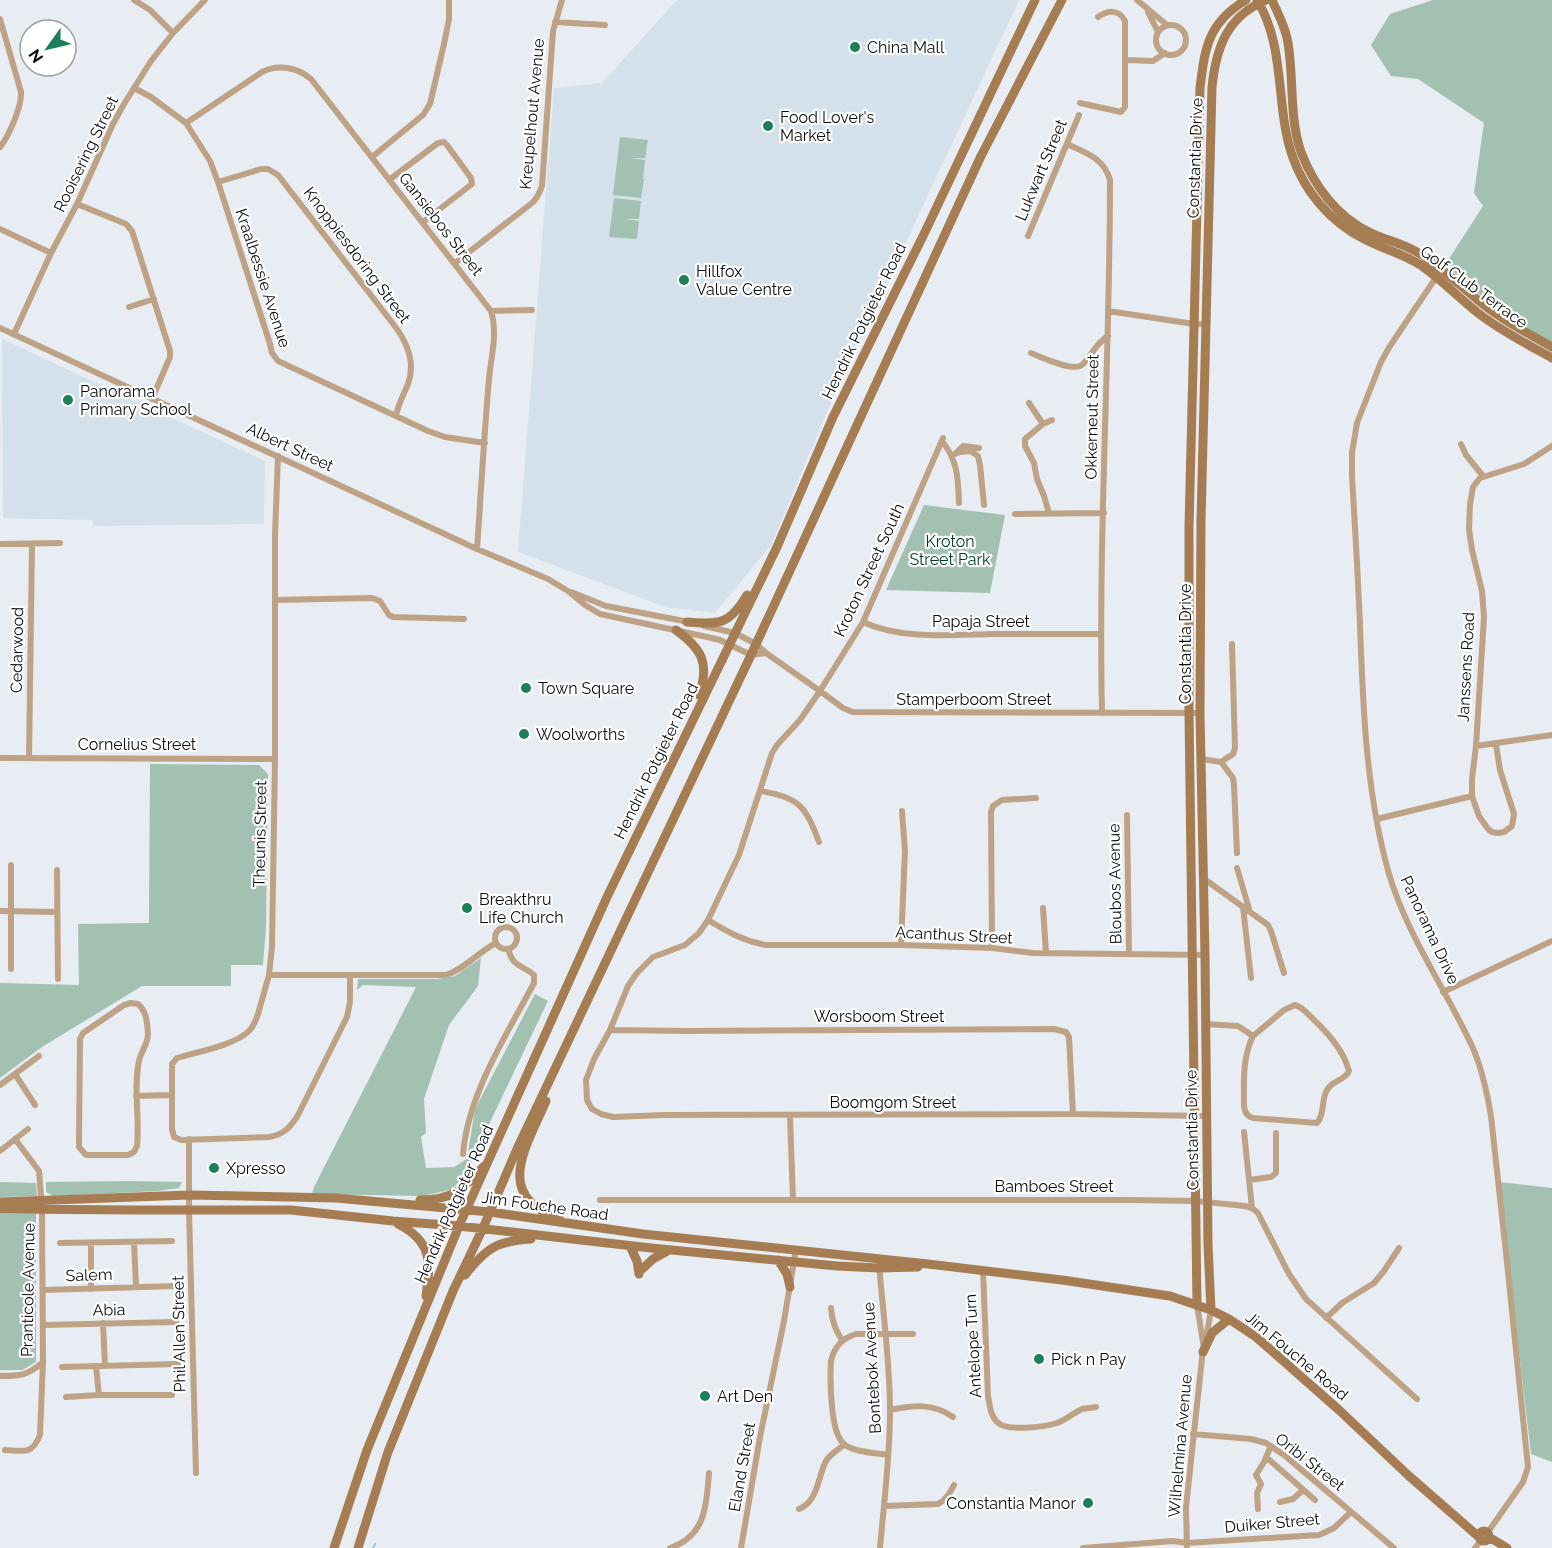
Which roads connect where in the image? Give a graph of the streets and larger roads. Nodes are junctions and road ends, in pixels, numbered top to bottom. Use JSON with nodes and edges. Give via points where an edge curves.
{"nodes":[{"id":1,"x":134,"y":0,"type":"edge"},
{"id":2,"x":205,"y":0,"type":"edge"},
{"id":3,"x":447,"y":0,"type":"edge"},
{"id":4,"x":562,"y":0,"type":"edge"},
{"id":5,"x":1035,"y":0,"type":"edge"},
{"id":6,"x":1137,"y":0,"type":"edge"},
{"id":7,"x":1231,"y":0,"type":"edge"},
{"id":8,"x":1246,"y":0,"type":"edge"},
{"id":9,"x":1272,"y":0,"type":"edge"},
{"id":10,"x":1261,"y":1,"type":"edge"},
{"id":11,"x":1062,"y":3,"type":"edge"},
{"id":12,"x":1147,"y":9,"type":"junction"},
{"id":13,"x":1224,"y":15,"type":"junction"},
{"id":14,"x":1098,"y":17,"type":"dead end"},
{"id":15,"x":0,"y":19,"type":"edge"},
{"id":16,"x":555,"y":22,"type":"junction"},
{"id":17,"x":605,"y":25,"type":"dead end"},
{"id":18,"x":1167,"y":25,"type":"junction"},
{"id":19,"x":1158,"y":32,"type":"junction"},
{"id":20,"x":173,"y":33,"type":"junction"},
{"id":21,"x":1158,"y":47,"type":"junction"},
{"id":22,"x":1165,"y":53,"type":"junction"},
{"id":23,"x":1125,"y":60,"type":"junction"},
{"id":24,"x":1146,"y":60,"type":"junction"},
{"id":25,"x":1276,"y":60,"type":"junction"},
{"id":26,"x":1290,"y":67,"type":"junction"},
{"id":27,"x":1279,"y":76,"type":"junction"},
{"id":28,"x":134,"y":88,"type":"junction"},
{"id":29,"x":1080,"y":104,"type":"dead end"},
{"id":30,"x":1079,"y":115,"type":"dead end"},
{"id":31,"x":186,"y":123,"type":"junction"},
{"id":32,"x":1067,"y":144,"type":"junction"},
{"id":33,"x":0,"y":147,"type":"edge"},
{"id":34,"x":372,"y":157,"type":"junction"},
{"id":35,"x":389,"y":180,"type":"junction"},
{"id":36,"x":218,"y":182,"type":"junction"},
{"id":37,"x":77,"y":204,"type":"junction"},
{"id":38,"x":423,"y":222,"type":"junction"},
{"id":39,"x":0,"y":229,"type":"edge"},
{"id":40,"x":1028,"y":236,"type":"dead end"},
{"id":41,"x":51,"y":253,"type":"junction"},
{"id":42,"x":455,"y":263,"type":"junction"},
{"id":43,"x":1439,"y":274,"type":"junction"},
{"id":44,"x":154,"y":299,"type":"junction"},
{"id":45,"x":129,"y":307,"type":"dead end"},
{"id":46,"x":532,"y":310,"type":"dead end"},
{"id":47,"x":491,"y":311,"type":"junction"},
{"id":48,"x":1108,"y":311,"type":"junction"},
{"id":49,"x":1194,"y":324,"type":"junction"},
{"id":50,"x":1208,"y":324,"type":"junction"},
{"id":51,"x":0,"y":328,"type":"edge"},
{"id":52,"x":14,"y":334,"type":"junction"},
{"id":53,"x":1108,"y":336,"type":"junction"},
{"id":54,"x":1552,"y":347,"type":"edge"},
{"id":55,"x":1031,"y":353,"type":"dead end"},
{"id":56,"x":1552,"y":358,"type":"edge"},
{"id":57,"x":152,"y":399,"type":"junction"},
{"id":58,"x":1029,"y":403,"type":"dead end"},
{"id":59,"x":396,"y":416,"type":"junction"},
{"id":60,"x":1052,"y":420,"type":"dead end"},
{"id":61,"x":1044,"y":424,"type":"junction"},
{"id":62,"x":484,"y":443,"type":"junction"},
{"id":63,"x":1461,"y":444,"type":"dead end"},
{"id":64,"x":1552,"y":446,"type":"edge"},
{"id":65,"x":979,"y":448,"type":"dead end"},
{"id":66,"x":953,"y":455,"type":"junction"},
{"id":67,"x":278,"y":456,"type":"junction"},
{"id":68,"x":1483,"y":476,"type":"junction"},
{"id":69,"x":959,"y":503,"type":"dead end"},
{"id":70,"x":984,"y":505,"type":"dead end"},
{"id":71,"x":1049,"y":513,"type":"junction"},
{"id":72,"x":1104,"y":513,"type":"junction"},
{"id":73,"x":1015,"y":514,"type":"dead end"},
{"id":74,"x":60,"y":543,"type":"dead end"},
{"id":75,"x":0,"y":544,"type":"edge"},
{"id":76,"x":32,"y":544,"type":"junction"},
{"id":77,"x":777,"y":547,"type":"junction"},
{"id":78,"x":477,"y":549,"type":"junction"},
{"id":79,"x":567,"y":591,"type":"junction"},
{"id":80,"x":275,"y":600,"type":"junction"},
{"id":81,"x":464,"y":619,"type":"dead end"},
{"id":82,"x":687,"y":622,"type":"junction"},
{"id":83,"x":863,"y":622,"type":"junction"},
{"id":84,"x":676,"y":630,"type":"junction"},
{"id":85,"x":735,"y":633,"type":"junction"},
{"id":86,"x":1100,"y":634,"type":"junction"},
{"id":87,"x":756,"y":644,"type":"junction"},
{"id":88,"x":1232,"y":644,"type":"dead end"},
{"id":89,"x":729,"y":645,"type":"junction"},
{"id":90,"x":766,"y":654,"type":"junction"},
{"id":91,"x":751,"y":655,"type":"junction"},
{"id":92,"x":820,"y":691,"type":"junction"},
{"id":93,"x":1102,"y":713,"type":"junction"},
{"id":94,"x":1189,"y":713,"type":"junction"},
{"id":95,"x":1200,"y":713,"type":"junction"},
{"id":96,"x":685,"y":734,"type":"junction"},
{"id":97,"x":1552,"y":735,"type":"edge"},
{"id":98,"x":1496,"y":744,"type":"junction"},
{"id":99,"x":1476,"y":746,"type":"junction"},
{"id":100,"x":0,"y":758,"type":"edge"},
{"id":101,"x":29,"y":758,"type":"junction"},
{"id":102,"x":274,"y":759,"type":"junction"},
{"id":103,"x":1201,"y":759,"type":"junction"},
{"id":104,"x":1221,"y":762,"type":"junction"},
{"id":105,"x":761,"y":791,"type":"junction"},
{"id":106,"x":1472,"y":796,"type":"junction"},
{"id":107,"x":1036,"y":798,"type":"dead end"},
{"id":108,"x":902,"y":811,"type":"dead end"},
{"id":109,"x":1127,"y":815,"type":"dead end"},
{"id":110,"x":1377,"y":819,"type":"junction"},
{"id":111,"x":819,"y":842,"type":"dead end"},
{"id":112,"x":1237,"y":853,"type":"dead end"},
{"id":113,"x":11,"y":865,"type":"dead end"},
{"id":114,"x":1237,"y":868,"type":"dead end"},
{"id":115,"x":57,"y":870,"type":"dead end"},
{"id":116,"x":1203,"y":878,"type":"junction"},
{"id":117,"x":1243,"y":907,"type":"junction"},
{"id":118,"x":1043,"y":908,"type":"dead end"},
{"id":119,"x":0,"y":911,"type":"edge"},
{"id":120,"x":11,"y":911,"type":"junction"},
{"id":121,"x":57,"y":912,"type":"junction"},
{"id":122,"x":1250,"y":912,"type":"junction"},
{"id":123,"x":708,"y":920,"type":"junction"},
{"id":124,"x":1552,"y":941,"type":"edge"},
{"id":125,"x":496,"y":943,"type":"junction"},
{"id":126,"x":902,"y":945,"type":"junction"},
{"id":127,"x":992,"y":948,"type":"junction"},
{"id":128,"x":508,"y":949,"type":"junction"},
{"id":129,"x":1046,"y":953,"type":"junction"},
{"id":130,"x":1129,"y":954,"type":"junction"},
{"id":131,"x":1193,"y":954,"type":"junction"},
{"id":132,"x":1205,"y":955,"type":"junction"},
{"id":133,"x":11,"y":969,"type":"dead end"},
{"id":134,"x":1284,"y":972,"type":"dead end"},
{"id":135,"x":269,"y":975,"type":"junction"},
{"id":136,"x":350,"y":976,"type":"junction"},
{"id":137,"x":1251,"y":978,"type":"dead end"},
{"id":138,"x":58,"y":979,"type":"dead end"},
{"id":139,"x":1443,"y":992,"type":"junction"},
{"id":140,"x":1205,"y":1024,"type":"junction"},
{"id":141,"x":609,"y":1029,"type":"junction"},
{"id":142,"x":1253,"y":1036,"type":"junction"},
{"id":143,"x":570,"y":1038,"type":"junction"},
{"id":144,"x":39,"y":1056,"type":"dead end"},
{"id":145,"x":15,"y":1074,"type":"junction"},
{"id":146,"x":0,"y":1085,"type":"edge"},
{"id":147,"x":172,"y":1095,"type":"junction"},
{"id":148,"x":136,"y":1096,"type":"junction"},
{"id":149,"x":586,"y":1100,"type":"joint"},
{"id":150,"x":36,"y":1105,"type":"dead end"},
{"id":151,"x":1073,"y":1114,"type":"junction"},
{"id":152,"x":790,"y":1116,"type":"junction"},
{"id":153,"x":1194,"y":1116,"type":"junction"},
{"id":154,"x":1206,"y":1116,"type":"junction"},
{"id":155,"x":28,"y":1129,"type":"dead end"},
{"id":156,"x":1244,"y":1132,"type":"dead end"},
{"id":157,"x":1276,"y":1133,"type":"dead end"},
{"id":158,"x":15,"y":1139,"type":"junction"},
{"id":159,"x":189,"y":1139,"type":"junction"},
{"id":160,"x":0,"y":1151,"type":"edge"},
{"id":161,"x":463,"y":1154,"type":"dead end"},
{"id":162,"x":490,"y":1160,"type":"junction"},
{"id":163,"x":1249,"y":1180,"type":"junction"},
{"id":164,"x":189,"y":1195,"type":"junction"},
{"id":165,"x":600,"y":1200,"type":"dead end"},
{"id":166,"x":794,"y":1200,"type":"junction"},
{"id":167,"x":1196,"y":1201,"type":"junction"},
{"id":168,"x":0,"y":1202,"type":"edge"},
{"id":169,"x":391,"y":1202,"type":"junction"},
{"id":170,"x":1208,"y":1202,"type":"junction"},
{"id":171,"x":41,"y":1204,"type":"junction"},
{"id":172,"x":1252,"y":1208,"type":"junction"},
{"id":173,"x":0,"y":1209,"type":"edge"},
{"id":174,"x":189,"y":1210,"type":"junction"},
{"id":175,"x":466,"y":1210,"type":"junction"},
{"id":176,"x":490,"y":1212,"type":"junction"},
{"id":177,"x":393,"y":1221,"type":"junction"},
{"id":178,"x":459,"y":1226,"type":"junction"},
{"id":179,"x":483,"y":1228,"type":"junction"},
{"id":180,"x":594,"y":1228,"type":"junction"},
{"id":181,"x":552,"y":1237,"type":"junction"},
{"id":182,"x":172,"y":1241,"type":"dead end"},
{"id":183,"x":134,"y":1242,"type":"junction"},
{"id":184,"x":60,"y":1243,"type":"dead end"},
{"id":185,"x":90,"y":1243,"type":"junction"},
{"id":186,"x":630,"y":1246,"type":"junction"},
{"id":187,"x":1399,"y":1248,"type":"dead end"},
{"id":188,"x":796,"y":1249,"type":"junction"},
{"id":189,"x":669,"y":1250,"type":"junction"},
{"id":190,"x":778,"y":1260,"type":"junction"},
{"id":191,"x":794,"y":1261,"type":"junction"},
{"id":192,"x":879,"y":1264,"type":"junction"},
{"id":193,"x":983,"y":1270,"type":"junction"},
{"id":194,"x":176,"y":1286,"type":"dead end"},
{"id":195,"x":136,"y":1287,"type":"junction"},
{"id":196,"x":790,"y":1287,"type":"junction"},
{"id":197,"x":91,"y":1289,"type":"junction"},
{"id":198,"x":43,"y":1290,"type":"junction"},
{"id":199,"x":453,"y":1291,"type":"junction"},
{"id":200,"x":1197,"y":1305,"type":"junction"},
{"id":201,"x":831,"y":1308,"type":"dead end"},
{"id":202,"x":424,"y":1310,"type":"junction"},
{"id":203,"x":1211,"y":1310,"type":"junction"},
{"id":204,"x":1326,"y":1318,"type":"junction"},
{"id":205,"x":1229,"y":1319,"type":"junction"},
{"id":206,"x":176,"y":1322,"type":"dead end"},
{"id":207,"x":103,"y":1323,"type":"junction"},
{"id":208,"x":43,"y":1325,"type":"junction"},
{"id":209,"x":886,"y":1334,"type":"junction"},
{"id":210,"x":913,"y":1334,"type":"dead end"},
{"id":211,"x":843,"y":1340,"type":"junction"},
{"id":212,"x":1203,"y":1350,"type":"junction"},
{"id":213,"x":43,"y":1362,"type":"junction"},
{"id":214,"x":178,"y":1364,"type":"dead end"},
{"id":215,"x":96,"y":1366,"type":"junction"},
{"id":216,"x":105,"y":1366,"type":"junction"},
{"id":217,"x":62,"y":1367,"type":"dead end"},
{"id":218,"x":0,"y":1376,"type":"edge"},
{"id":219,"x":99,"y":1395,"type":"junction"},
{"id":220,"x":172,"y":1395,"type":"dead end"},
{"id":221,"x":66,"y":1397,"type":"dead end"},
{"id":222,"x":1417,"y":1399,"type":"dead end"},
{"id":223,"x":1096,"y":1407,"type":"dead end"},
{"id":224,"x":890,"y":1410,"type":"junction"},
{"id":225,"x":953,"y":1417,"type":"dead end"},
{"id":226,"x":1193,"y":1434,"type":"junction"},
{"id":227,"x":844,"y":1445,"type":"junction"},
{"id":228,"x":1271,"y":1446,"type":"junction"},
{"id":229,"x":5,"y":1450,"type":"dead end"},
{"id":230,"x":888,"y":1455,"type":"junction"},
{"id":231,"x":1266,"y":1457,"type":"junction"},
{"id":232,"x":196,"y":1473,"type":"dead end"},
{"id":233,"x":709,"y":1473,"type":"dead end"},
{"id":234,"x":954,"y":1485,"type":"dead end"},
{"id":235,"x":1303,"y":1490,"type":"junction"},
{"id":236,"x":1314,"y":1500,"type":"dead end"},
{"id":237,"x":1280,"y":1502,"type":"dead end"},
{"id":238,"x":884,"y":1506,"type":"junction"},
{"id":239,"x":799,"y":1509,"type":"dead end"},
{"id":240,"x":1258,"y":1509,"type":"dead end"},
{"id":241,"x":1351,"y":1512,"type":"junction"},
{"id":242,"x":1483,"y":1538,"type":"edge"},
{"id":243,"x":1144,"y":1544,"type":"junction"},
{"id":244,"x":1187,"y":1546,"type":"edge"},
{"id":245,"x":1116,"y":1547,"type":"edge"},
{"id":246,"x":334,"y":1548,"type":"edge"},
{"id":247,"x":358,"y":1548,"type":"edge"},
{"id":248,"x":670,"y":1548,"type":"edge"},
{"id":249,"x":741,"y":1548,"type":"edge"},
{"id":250,"x":880,"y":1548,"type":"edge"},
{"id":251,"x":1083,"y":1548,"type":"edge"},
{"id":252,"x":1155,"y":1548,"type":"edge"},
{"id":253,"x":1394,"y":1548,"type":"edge"},
{"id":254,"x":1498,"y":1548,"type":"edge"},
{"id":255,"x":1507,"y":1548,"type":"edge"}],
"edges":[{"from":1,"to":20,"type":"street"},
{"from":2,"to":20,"type":"street","name":"Rooisering Street"},
{"from":3,"to":34,"type":"street","via":[[449,19],[430,104],[423,115]]},
{"from":4,"to":16,"type":"street","name":"Kreupelhout Avenue"},
{"from":5,"to":77,"type":"street","name":"Hendrik Potgieter Road","via":[[833,417]]},
{"from":6,"to":12,"type":"street"},
{"from":7,"to":13,"type":"street"},
{"from":8,"to":13,"type":"street","name":"Constantia Drive"},
{"from":9,"to":26,"type":"street","name":"Golf Club Terrace","via":[[1288,42]]},
{"from":10,"to":25,"type":"street","name":"Golf Club Terrace","via":[[1272,32]]},
{"from":10,"to":50,"type":"street","name":"Constantia Drive","via":[[1231,26],[1215,63]]},
{"from":11,"to":87,"type":"street","via":[[981,156]]},
{"from":12,"to":18,"type":"street"},
{"from":12,"to":19,"type":"street"},
{"from":13,"to":49,"type":"street","name":"Constantia Drive","via":[[1207,46],[1200,88]]},
{"from":14,"to":23,"type":"street","name":"Lukwart Street","via":[[1116,11],[1124,18]]},
{"from":15,"to":33,"type":"street","via":[[21,97]]},
{"from":16,"to":17,"type":"street"},
{"from":16,"to":42,"type":"street","name":"Kreupelhout Avenue","via":[[540,193]]},
{"from":18,"to":19,"type":"street"},
{"from":18,"to":22,"type":"street","via":[[1183,30],[1186,40],[1179,52]]},
{"from":19,"to":21,"type":"street"},
{"from":20,"to":28,"type":"street","name":"Rooisering Street"},
{"from":21,"to":22,"type":"street"},
{"from":21,"to":24,"type":"street"},
{"from":22,"to":24,"type":"street","via":[[1153,61]]},
{"from":23,"to":24,"type":"street"},
{"from":23,"to":29,"type":"street","name":"Lukwart Street","via":[[1122,111]]},
{"from":25,"to":26,"type":"street"},
{"from":25,"to":27,"type":"street","name":"Golf Club Terrace"},
{"from":26,"to":27,"type":"street"},
{"from":26,"to":43,"type":"street","name":"Golf Club Terrace","via":[[1300,148],[1317,186],[1360,228],[1415,251],[1428,259]]},
{"from":27,"to":43,"type":"street","name":"Golf Club Terrace","via":[[1292,155],[1315,199],[1348,230]]},
{"from":28,"to":31,"type":"street","name":"Kraalbessie Avenue"},
{"from":28,"to":37,"type":"street","name":"Rooisering Street"},
{"from":30,"to":32,"type":"street","name":"Lukwart Street"},
{"from":31,"to":34,"type":"street","name":"Gansiebos Street","via":[[262,72],[285,67],[310,79]]},
{"from":31,"to":36,"type":"street","name":"Kraalbessie Avenue"},
{"from":32,"to":40,"type":"street","name":"Lukwart Street"},
{"from":32,"to":48,"type":"street","name":"Okkerneut Street","via":[[1095,158],[1108,172]]},
{"from":34,"to":35,"type":"street","name":"Gansiebos Street"},
{"from":35,"to":38,"type":"street","name":"Gansiebos Street"},
{"from":35,"to":38,"type":"street","via":[[438,143],[447,144],[472,184]]},
{"from":36,"to":59,"type":"street","name":"Kraalbessie Avenue","via":[[275,358]]},
{"from":36,"to":59,"type":"street","name":"Knoppiesdoring Street","via":[[261,169],[278,174],[387,315],[404,339],[410,358],[409,380]]},
{"from":37,"to":41,"type":"street","name":"Rooisering Street"},
{"from":37,"to":44,"type":"street","via":[[131,228]]},
{"from":38,"to":42,"type":"street","name":"Gansiebos Street"},
{"from":39,"to":41,"type":"street"},
{"from":41,"to":52,"type":"street","name":"Rooisering Street"},
{"from":42,"to":47,"type":"street","name":"Gansiebos Street"},
{"from":43,"to":54,"type":"street","name":"Golf Club Terrace"},
{"from":43,"to":56,"type":"street","name":"Golf Club Terrace","via":[[1478,313]]},
{"from":43,"to":110,"type":"street","name":"Panorama Drive","via":[[1381,362],[1354,438],[1352,476],[1363,698]]},
{"from":44,"to":45,"type":"street"},
{"from":44,"to":57,"type":"street","via":[[170,354]]},
{"from":46,"to":47,"type":"street"},
{"from":47,"to":62,"type":"street","via":[[495,335]]},
{"from":48,"to":49,"type":"street"},
{"from":48,"to":53,"type":"street","name":"Okkerneut Street"},
{"from":49,"to":50,"type":"street"},
{"from":49,"to":94,"type":"street","name":"Constantia Drive"},
{"from":50,"to":95,"type":"street","name":"Constantia Drive"},
{"from":51,"to":52,"type":"street","name":"Albert Street"},
{"from":52,"to":57,"type":"street","name":"Albert Street"},
{"from":53,"to":55,"type":"street","via":[[1079,367]]},
{"from":53,"to":72,"type":"street","name":"Okkerneut Street"},
{"from":57,"to":67,"type":"street","name":"Albert Street"},
{"from":58,"to":61,"type":"street"},
{"from":59,"to":62,"type":"street","name":"Kraalbessie Avenue","via":[[445,437]]},
{"from":60,"to":61,"type":"street"},
{"from":61,"to":71,"type":"street","via":[[1024,443]]},
{"from":62,"to":78,"type":"street"},
{"from":63,"to":68,"type":"street"},
{"from":64,"to":68,"type":"street","via":[[1524,464]]},
{"from":65,"to":66,"type":"street","via":[[963,446]]},
{"from":66,"to":69,"type":"street"},
{"from":66,"to":70,"type":"street","via":[[970,451],[978,456]]},
{"from":66,"to":83,"type":"street","name":"Kroton Street South","via":[[942,440]]},
{"from":67,"to":78,"type":"street","name":"Albert Street"},
{"from":67,"to":80,"type":"street","name":"Theunis Street"},
{"from":68,"to":99,"type":"street","name":"Janssens Road","via":[[1473,487],[1469,529],[1484,617]]},
{"from":71,"to":72,"type":"street"},
{"from":71,"to":73,"type":"street"},
{"from":72,"to":86,"type":"street","name":"Okkerneut Street"},
{"from":74,"to":76,"type":"street"},
{"from":75,"to":76,"type":"street"},
{"from":76,"to":101,"type":"street","name":"Cedarwood"},
{"from":77,"to":82,"type":"street","via":[[734,615],[717,623]]},
{"from":77,"to":85,"type":"street","name":"Hendrik Potgieter Road"},
{"from":78,"to":79,"type":"street","name":"Albert Street"},
{"from":79,"to":82,"type":"street","name":"Albert Street","via":[[606,606]]},
{"from":79,"to":84,"type":"street","name":"Albert Street","via":[[600,614]]},
{"from":80,"to":81,"type":"street","via":[[372,598],[380,601],[393,617]]},
{"from":80,"to":102,"type":"street","name":"Theunis Street"},
{"from":82,"to":85,"type":"street","name":"Albert Street"},
{"from":83,"to":86,"type":"street","name":"Papaja Street","via":[[888,631],[938,635]]},
{"from":83,"to":92,"type":"street","name":"Kroton Street South"},
{"from":84,"to":89,"type":"street","name":"Albert Street"},
{"from":84,"to":96,"type":"street","via":[[695,646],[704,665],[703,682]]},
{"from":85,"to":87,"type":"street","name":"Albert Street"},
{"from":85,"to":89,"type":"street","name":"Hendrik Potgieter Road"},
{"from":86,"to":93,"type":"street","name":"Okkerneut Street"},
{"from":87,"to":90,"type":"street","name":"Stamperboom Street"},
{"from":87,"to":91,"type":"street"},
{"from":88,"to":104,"type":"street","via":[[1235,748]]},
{"from":89,"to":91,"type":"street","name":"Albert Street"},
{"from":89,"to":96,"type":"street","name":"Hendrik Potgieter Road"},
{"from":90,"to":91,"type":"street"},
{"from":90,"to":92,"type":"street","name":"Stamperboom Street"},
{"from":91,"to":143,"type":"street"},
{"from":92,"to":93,"type":"street","name":"Stamperboom Street","via":[[853,712]]},
{"from":92,"to":105,"type":"street","name":"Kroton Street South","via":[[772,753]]},
{"from":93,"to":94,"type":"street","name":"Stamperboom Street"},
{"from":94,"to":95,"type":"street","name":"Stamperboom Street"},
{"from":94,"to":131,"type":"street","name":"Constantia Drive"},
{"from":95,"to":103,"type":"street","name":"Constantia Drive"},
{"from":96,"to":162,"type":"street","name":"Hendrik Potgieter Road","via":[[607,897]]},
{"from":97,"to":98,"type":"street"},
{"from":98,"to":99,"type":"street"},
{"from":98,"to":106,"type":"street","via":[[1514,814],[1512,826],[1498,833],[1488,829]]},
{"from":99,"to":106,"type":"street","name":"Janssens Road"},
{"from":100,"to":101,"type":"street","name":"Cornelius Street"},
{"from":101,"to":102,"type":"street","name":"Cornelius Street"},
{"from":102,"to":135,"type":"street","name":"Theunis Street"},
{"from":103,"to":104,"type":"street"},
{"from":103,"to":116,"type":"street","name":"Constantia Drive"},
{"from":104,"to":112,"type":"street","via":[[1234,781]]},
{"from":105,"to":111,"type":"street","via":[[799,804]]},
{"from":105,"to":123,"type":"street","name":"Kroton Street South","via":[[739,855]]},
{"from":106,"to":110,"type":"street"},
{"from":107,"to":127,"type":"street","via":[[1002,800],[991,812]]},
{"from":108,"to":126,"type":"street"},
{"from":109,"to":130,"type":"street","name":"Bloubos Avenue"},
{"from":110,"to":139,"type":"street","name":"Panorama Drive","via":[[1399,901]]},
{"from":113,"to":120,"type":"street"},
{"from":114,"to":122,"type":"street"},
{"from":115,"to":121,"type":"street"},
{"from":116,"to":117,"type":"street"},
{"from":116,"to":132,"type":"street","name":"Constantia Drive"},
{"from":117,"to":122,"type":"street"},
{"from":117,"to":137,"type":"street"},
{"from":118,"to":129,"type":"street"},
{"from":119,"to":120,"type":"street"},
{"from":120,"to":121,"type":"street"},
{"from":120,"to":133,"type":"street"},
{"from":121,"to":138,"type":"street"},
{"from":122,"to":134,"type":"street","via":[[1270,928]]},
{"from":123,"to":126,"type":"street","name":"Acanthus Street","via":[[740,939],[766,945]]},
{"from":123,"to":141,"type":"street","name":"Kroton Street South","via":[[685,945],[653,957],[637,973]]},
{"from":124,"to":139,"type":"street"},
{"from":125,"to":128,"type":"street","via":[[501,949]]},
{"from":125,"to":128,"type":"street","via":[[497,931],[510,928],[517,939]]},
{"from":125,"to":136,"type":"street","via":[[446,975]]},
{"from":126,"to":127,"type":"street","name":"Acanthus Street"},
{"from":127,"to":129,"type":"street","name":"Acanthus Street"},
{"from":128,"to":161,"type":"street","via":[[512,960],[534,975],[534,983],[483,1080]]},
{"from":129,"to":130,"type":"street","name":"Acanthus Street"},
{"from":130,"to":131,"type":"street","name":"Acanthus Street"},
{"from":131,"to":132,"type":"street","name":"Acanthus Street"},
{"from":131,"to":153,"type":"street","name":"Constantia Drive"},
{"from":132,"to":140,"type":"street","name":"Constantia Drive"},
{"from":135,"to":136,"type":"street"},
{"from":135,"to":147,"type":"street","name":"Theunis Street","via":[[249,1031],[235,1040],[174,1061]]},
{"from":136,"to":159,"type":"street","via":[[347,1017],[288,1129],[269,1137]]},
{"from":139,"to":242,"type":"street","name":"Panorama Drive","via":[[1472,1046],[1488,1095],[1528,1467],[1523,1482]]},
{"from":140,"to":142,"type":"street","via":[[1238,1026]]},
{"from":140,"to":154,"type":"street","name":"Constantia Drive"},
{"from":141,"to":149,"type":"street","name":"Kroton Street South","via":[[586,1080]]},
{"from":141,"to":151,"type":"street","name":"Worsboom Street","via":[[1062,1030],[1070,1042]]},
{"from":142,"to":142,"type":"street","via":[[1245,1056],[1245,1112],[1253,1118],[1317,1123],[1327,1089],[1349,1071],[1329,1034],[1295,1005]]},
{"from":143,"to":176,"type":"street","name":"Hendrik Potgieter Road"},
{"from":143,"to":180,"type":"street","via":[[519,1174],[522,1189],[540,1210]]},
{"from":144,"to":145,"type":"street"},
{"from":145,"to":146,"type":"street"},
{"from":145,"to":150,"type":"street"},
{"from":147,"to":148,"type":"street"},
{"from":147,"to":159,"type":"street","via":[[174,1137]]},
{"from":148,"to":148,"type":"street","via":[[134,1152],[123,1156],[82,1152],[81,1035],[124,1005],[135,1003],[146,1015],[148,1037],[139,1059]]},
{"from":149,"to":152,"type":"street","name":"Boomgom Street","via":[[592,1109],[614,1117]]},
{"from":151,"to":152,"type":"street","name":"Boomgom Street"},
{"from":151,"to":153,"type":"street","name":"Boomgom Street"},
{"from":152,"to":166,"type":"street"},
{"from":153,"to":154,"type":"street","name":"Boomgom Street"},
{"from":153,"to":167,"type":"street","name":"Constantia Drive"},
{"from":154,"to":170,"type":"street","name":"Constantia Drive"},
{"from":155,"to":158,"type":"street"},
{"from":156,"to":163,"type":"street"},
{"from":157,"to":163,"type":"street","via":[[1276,1173]]},
{"from":158,"to":160,"type":"street"},
{"from":158,"to":171,"type":"street","name":"Pranticole Avenue","via":[[38,1169]]},
{"from":159,"to":164,"type":"street","name":"Phil Allen Street"},
{"from":162,"to":169,"type":"street","via":[[452,1195]]},
{"from":162,"to":175,"type":"street","name":"Hendrik Potgieter Road"},
{"from":163,"to":172,"type":"street"},
{"from":164,"to":169,"type":"street","name":"Jim Fouche Road"},
{"from":164,"to":171,"type":"street","name":"Jim Fouche Road"},
{"from":164,"to":174,"type":"street","name":"Phil Allen Street"},
{"from":165,"to":166,"type":"street","name":"Bamboes Street"},
{"from":166,"to":167,"type":"street","name":"Bamboes Street"},
{"from":167,"to":170,"type":"street","name":"Bamboes Street"},
{"from":167,"to":200,"type":"street","name":"Constantia Drive"},
{"from":168,"to":171,"type":"street","name":"Jim Fouche Road"},
{"from":169,"to":175,"type":"street","name":"Jim Fouche Road"},
{"from":170,"to":172,"type":"street","name":"Bamboes Street"},
{"from":170,"to":203,"type":"street","name":"Constantia Drive"},
{"from":171,"to":173,"type":"street","name":"Jim Fouche Road"},
{"from":171,"to":174,"type":"street","name":"Jim Fouche Road"},
{"from":171,"to":198,"type":"street","name":"Pranticole Avenue"},
{"from":172,"to":204,"type":"street","via":[[1289,1274],[1306,1299]]},
{"from":174,"to":177,"type":"street","name":"Jim Fouche Road","via":[[291,1210]]},
{"from":174,"to":232,"type":"street","name":"Phil Allen Street"},
{"from":175,"to":176,"type":"street","name":"Jim Fouche Road"},
{"from":175,"to":178,"type":"street","name":"Hendrik Potgieter Road"},
{"from":176,"to":179,"type":"street","name":"Hendrik Potgieter Road"},
{"from":176,"to":180,"type":"street","name":"Jim Fouche Road"},
{"from":177,"to":178,"type":"street","name":"Jim Fouche Road"},
{"from":177,"to":202,"type":"street","via":[[415,1234],[427,1251],[429,1272]]},
{"from":178,"to":179,"type":"street","name":"Jim Fouche Road"},
{"from":178,"to":202,"type":"street","name":"Hendrik Potgieter Road"},
{"from":179,"to":181,"type":"street","name":"Jim Fouche Road"},
{"from":179,"to":199,"type":"street","name":"Hendrik Potgieter Road"},
{"from":180,"to":188,"type":"street","name":"Jim Fouche Road"},
{"from":181,"to":186,"type":"street","name":"Jim Fouche Road"},
{"from":181,"to":199,"type":"street","via":[[514,1240],[494,1247],[482,1255]]},
{"from":182,"to":183,"type":"street"},
{"from":183,"to":185,"type":"street"},
{"from":183,"to":195,"type":"street","name":"Salem"},
{"from":184,"to":185,"type":"street"},
{"from":185,"to":197,"type":"street"},
{"from":186,"to":189,"type":"street","name":"Jim Fouche Road"},
{"from":186,"to":189,"type":"street","via":[[640,1272]]},
{"from":187,"to":204,"type":"street","via":[[1374,1283]]},
{"from":188,"to":191,"type":"street","name":"Eland Street"},
{"from":188,"to":192,"type":"street","name":"Jim Fouche Road"},
{"from":189,"to":190,"type":"street","name":"Jim Fouche Road"},
{"from":190,"to":191,"type":"street","name":"Jim Fouche Road"},
{"from":190,"to":196,"type":"street"},
{"from":191,"to":192,"type":"street","name":"Jim Fouche Road"},
{"from":191,"to":196,"type":"street","name":"Eland Street"},
{"from":192,"to":193,"type":"street","name":"Jim Fouche Road"},
{"from":192,"to":209,"type":"street","name":"Bontebok Avenue"},
{"from":193,"to":200,"type":"street","name":"Jim Fouche Road","via":[[1146,1291]]},
{"from":193,"to":223,"type":"street","name":"Antelope Turn","via":[[988,1396],[997,1423],[1011,1428],[1048,1425]]},
{"from":194,"to":195,"type":"street","name":"Salem"},
{"from":195,"to":197,"type":"street","name":"Salem"},
{"from":196,"to":249,"type":"street","name":"Eland Street"},
{"from":197,"to":198,"type":"street","name":"Salem"},
{"from":198,"to":208,"type":"street","name":"Pranticole Avenue"},
{"from":199,"to":247,"type":"street","name":"Hendrik Potgieter Road","via":[[388,1452]]},
{"from":200,"to":203,"type":"street","name":"Jim Fouche Road"},
{"from":200,"to":212,"type":"street","name":"Wilhelmina Avenue"},
{"from":201,"to":211,"type":"street","via":[[834,1328]]},
{"from":202,"to":246,"type":"street","name":"Hendrik Potgieter Road","via":[[367,1450]]},
{"from":203,"to":205,"type":"street","name":"Jim Fouche Road"},
{"from":203,"to":212,"type":"street","name":"Wilhelmina Avenue"},
{"from":204,"to":222,"type":"street"},
{"from":205,"to":212,"type":"street","via":[[1212,1333]]},
{"from":205,"to":242,"type":"street","name":"Jim Fouche Road","via":[[1276,1353],[1409,1476]]},
{"from":206,"to":207,"type":"street","name":"Abia"},
{"from":207,"to":208,"type":"street","name":"Abia"},
{"from":207,"to":216,"type":"street"},
{"from":208,"to":213,"type":"street","name":"Pranticole Avenue"},
{"from":209,"to":210,"type":"street"},
{"from":209,"to":211,"type":"street","via":[[856,1334]]},
{"from":209,"to":224,"type":"street","name":"Bontebok Avenue"},
{"from":211,"to":227,"type":"street","via":[[832,1355],[830,1371],[836,1432]]},
{"from":212,"to":226,"type":"street","name":"Wilhelmina Avenue"},
{"from":213,"to":218,"type":"street","name":"Pranticole Avenue","via":[[28,1374]]},
{"from":213,"to":229,"type":"street","via":[[38,1442],[26,1451]]},
{"from":214,"to":216,"type":"street"},
{"from":215,"to":216,"type":"street"},
{"from":215,"to":217,"type":"street"},
{"from":215,"to":219,"type":"street"},
{"from":219,"to":220,"type":"street"},
{"from":219,"to":221,"type":"street"},
{"from":224,"to":225,"type":"street","via":[[927,1406]]},
{"from":224,"to":230,"type":"street","name":"Bontebok Avenue"},
{"from":226,"to":228,"type":"street","name":"Oribi Street","via":[[1251,1439]]},
{"from":226,"to":244,"type":"street","name":"Wilhelmina Avenue","via":[[1186,1507]]},
{"from":227,"to":230,"type":"street"},
{"from":227,"to":239,"type":"street","via":[[826,1461],[812,1497]]},
{"from":228,"to":231,"type":"street"},
{"from":228,"to":241,"type":"street","name":"Oribi Street"},
{"from":230,"to":238,"type":"street","name":"Bontebok Avenue"},
{"from":231,"to":235,"type":"street"},
{"from":231,"to":240,"type":"street","via":[[1256,1475],[1261,1484]]},
{"from":233,"to":248,"type":"street","via":[[703,1519],[689,1539]]},
{"from":234,"to":238,"type":"street","via":[[938,1504]]},
{"from":235,"to":236,"type":"street"},
{"from":235,"to":237,"type":"street","via":[[1293,1499]]},
{"from":238,"to":250,"type":"street","name":"Bontebok Avenue"},
{"from":241,"to":244,"type":"street","name":"Duiker Street","via":[[1334,1528],[1319,1535]]},
{"from":241,"to":253,"type":"street","name":"Oribi Street"},
{"from":242,"to":254,"type":"street","name":"Jim Fouche Road"},
{"from":242,"to":255,"type":"street","name":"Jim Fouche Road"},
{"from":243,"to":244,"type":"street","name":"Duiker Street","via":[[1175,1541]]},
{"from":243,"to":245,"type":"street","name":"Duiker Street"},
{"from":243,"to":252,"type":"street"},
{"from":245,"to":251,"type":"street","name":"Duiker Street"}]}
